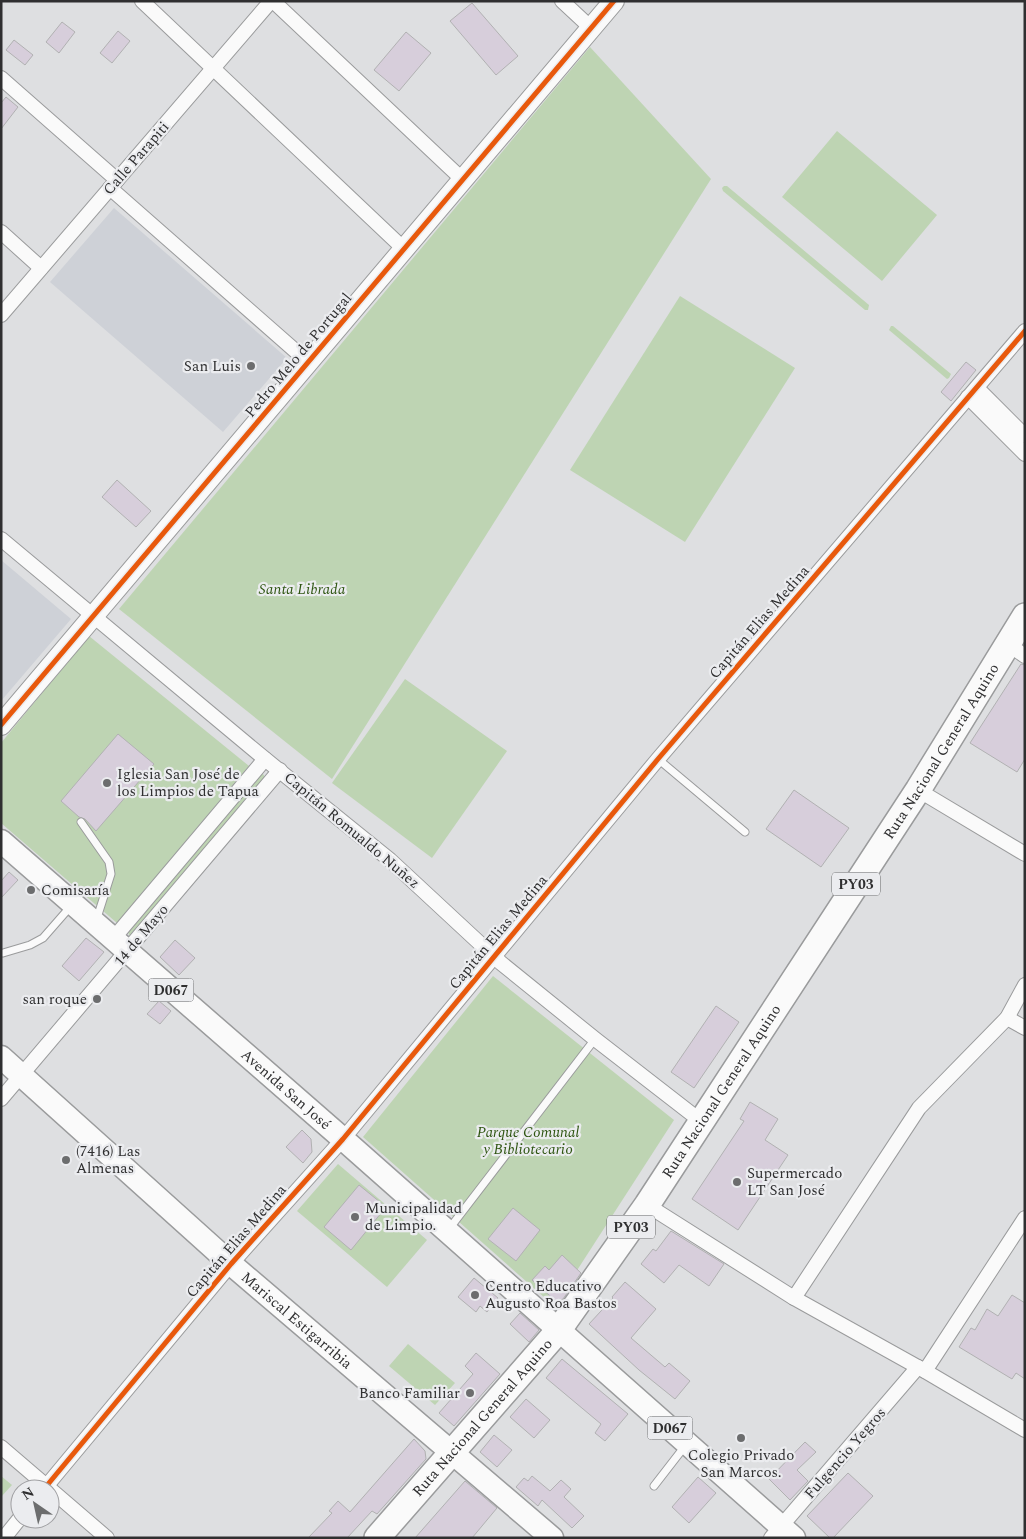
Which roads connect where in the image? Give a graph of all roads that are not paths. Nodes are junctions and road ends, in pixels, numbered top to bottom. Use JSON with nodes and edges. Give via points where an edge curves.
{"nodes":[{"id":1,"x":142,"y":1,"type":"edge"},
{"id":2,"x":272,"y":1,"type":"edge"},
{"id":3,"x":562,"y":1,"type":"edge"},
{"id":4,"x":614,"y":1,"type":"edge"},
{"id":5,"x":591,"y":28,"type":"junction"},
{"id":6,"x":213,"y":69,"type":"junction"},
{"id":7,"x":1,"y":78,"type":"edge"},
{"id":8,"x":463,"y":180,"type":"junction"},
{"id":9,"x":114,"y":184,"type":"junction"},
{"id":10,"x":1,"y":232,"type":"edge"},
{"id":11,"x":404,"y":249,"type":"junction"},
{"id":12,"x":41,"y":268,"type":"junction"},
{"id":13,"x":1,"y":315,"type":"edge"},
{"id":14,"x":1020,"y":339,"type":"edge"},
{"id":15,"x":308,"y":362,"type":"junction"},
{"id":16,"x":972,"y":392,"type":"junction"},
{"id":17,"x":1025,"y":436,"type":"edge"},
{"id":18,"x":1025,"y":454,"type":"edge"},
{"id":19,"x":1,"y":539,"type":"edge"},
{"id":20,"x":94,"y":616,"type":"junction"},
{"id":21,"x":1025,"y":616,"type":"edge"},
{"id":22,"x":1016,"y":650,"type":"edge"},
{"id":23,"x":1,"y":724,"type":"edge"},
{"id":24,"x":265,"y":759,"type":"junction"},
{"id":25,"x":658,"y":759,"type":"junction"},
{"id":26,"x":280,"y":770,"type":"junction"},
{"id":27,"x":918,"y":790,"type":"junction"},
{"id":28,"x":81,"y":822,"type":"dead end"},
{"id":29,"x":745,"y":832,"type":"dead end"},
{"id":30,"x":1,"y":841,"type":"edge"},
{"id":31,"x":1025,"y":854,"type":"edge"},
{"id":32,"x":73,"y":904,"type":"junction"},
{"id":33,"x":95,"y":923,"type":"junction"},
{"id":34,"x":120,"y":946,"type":"junction"},
{"id":35,"x":3,"y":953,"type":"dead end"},
{"id":36,"x":494,"y":957,"type":"junction"},
{"id":37,"x":1025,"y":985,"type":"edge"},
{"id":38,"x":1007,"y":1018,"type":"junction"},
{"id":39,"x":1025,"y":1028,"type":"edge"},
{"id":40,"x":595,"y":1039,"type":"junction"},
{"id":41,"x":1,"y":1057,"type":"edge"},
{"id":42,"x":22,"y":1075,"type":"junction"},
{"id":43,"x":1,"y":1099,"type":"edge"},
{"id":44,"x":702,"y":1122,"type":"junction"},
{"id":45,"x":342,"y":1139,"type":"junction"},
{"id":46,"x":647,"y":1205,"type":"junction"},
{"id":47,"x":1025,"y":1218,"type":"edge"},
{"id":48,"x":447,"y":1232,"type":"junction"},
{"id":49,"x":231,"y":1264,"type":"junction"},
{"id":50,"x":794,"y":1298,"type":"junction"},
{"id":51,"x":558,"y":1331,"type":"junction"},
{"id":52,"x":922,"y":1369,"type":"junction"},
{"id":53,"x":1025,"y":1430,"type":"edge"},
{"id":54,"x":687,"y":1444,"type":"junction"},
{"id":55,"x":1,"y":1447,"type":"edge"},
{"id":56,"x":453,"y":1452,"type":"junction"},
{"id":57,"x":38,"y":1479,"type":"edge"},
{"id":58,"x":55,"y":1479,"type":"edge"},
{"id":59,"x":654,"y":1486,"type":"dead end"},
{"id":60,"x":60,"y":1498,"type":"edge"},
{"id":61,"x":782,"y":1534,"type":"edge"},
{"id":62,"x":107,"y":1538,"type":"edge"},
{"id":63,"x":377,"y":1538,"type":"edge"},
{"id":64,"x":552,"y":1538,"type":"edge"}],
"edges":[{"from":1,"to":6,"type":"street"},
{"from":2,"to":6,"type":"street","name":"Calle Parapiti"},
{"from":2,"to":8,"type":"street"},
{"from":3,"to":5,"type":"street"},
{"from":4,"to":5,"type":"street","name":"Pedro Melo de Portugal"},
{"from":5,"to":8,"type":"street","name":"Pedro Melo de Portugal"},
{"from":6,"to":9,"type":"street","name":"Calle Parapiti"},
{"from":6,"to":11,"type":"street"},
{"from":7,"to":9,"type":"street"},
{"from":8,"to":11,"type":"street","name":"Pedro Melo de Portugal"},
{"from":9,"to":12,"type":"street","name":"Calle Parapiti"},
{"from":9,"to":15,"type":"street"},
{"from":10,"to":12,"type":"street"},
{"from":11,"to":15,"type":"street","name":"Pedro Melo de Portugal"},
{"from":12,"to":13,"type":"street","name":"Calle Parapiti"},
{"from":14,"to":16,"type":"street","name":"Capitán Elias Medina"},
{"from":15,"to":20,"type":"street","name":"Pedro Melo de Portugal"},
{"from":16,"to":17,"type":"street"},
{"from":16,"to":18,"type":"street"},
{"from":16,"to":25,"type":"street","name":"Capitán Elias Medina"},
{"from":19,"to":20,"type":"street","name":"Capitán Romualdo Nuñez"},
{"from":20,"to":23,"type":"street","name":"Pedro Melo de Portugal"},
{"from":20,"to":24,"type":"street","name":"Capitán Romualdo Nuñez"},
{"from":21,"to":22,"type":"highway","name":"Ruta Nacional General Aquino","number":"PY03"},
{"from":22,"to":27,"type":"highway","name":"Ruta Nacional General Aquino","number":"PY03"},
{"from":24,"to":26,"type":"street","name":"Capitán Romualdo Nuñez"},
{"from":24,"to":34,"type":"street","name":"14 de Mayo"},
{"from":25,"to":29,"type":"lane"},
{"from":25,"to":36,"type":"street","name":"Capitán Elias Medina"},
{"from":26,"to":34,"type":"street","name":"14 de Mayo"},
{"from":26,"to":36,"type":"street","name":"Capitán Romualdo Nuñez","via":[[390,860]]},
{"from":27,"to":31,"type":"street"},
{"from":27,"to":44,"type":"highway","name":"Ruta Nacional General Aquino","number":"PY03"},
{"from":28,"to":33,"type":"lane","via":[[111,868]]},
{"from":30,"to":32,"type":"main road","name":"Avenida San José","number":"D067"},
{"from":32,"to":33,"type":"main road","name":"Avenida San José","number":"D067"},
{"from":32,"to":35,"type":"lane","via":[[43,938]]},
{"from":33,"to":34,"type":"main road","name":"Avenida San José","number":"D067"},
{"from":34,"to":42,"type":"street","name":"14 de Mayo"},
{"from":34,"to":45,"type":"main road","name":"Avenida San José","number":"D067"},
{"from":36,"to":40,"type":"street","name":"Capitán Romualdo Nuñez"},
{"from":36,"to":45,"type":"street","name":"Capitán Elias Medina"},
{"from":37,"to":38,"type":"street"},
{"from":38,"to":39,"type":"street"},
{"from":38,"to":50,"type":"street","via":[[919,1108]]},
{"from":40,"to":44,"type":"street","name":"Capitán Romualdo Nuñez"},
{"from":40,"to":48,"type":"lane"},
{"from":41,"to":42,"type":"main road","name":"Mariscal Estigarribia"},
{"from":42,"to":43,"type":"street","name":"14 de Mayo"},
{"from":42,"to":49,"type":"main road","name":"Mariscal Estigarribia"},
{"from":44,"to":46,"type":"highway","name":"Ruta Nacional General Aquino","number":"PY03"},
{"from":45,"to":48,"type":"main road","name":"Avenida San José","number":"D067"},
{"from":45,"to":49,"type":"street","name":"Capitán Elias Medina"},
{"from":46,"to":50,"type":"street"},
{"from":46,"to":51,"type":"highway","name":"Ruta Nacional General Aquino","number":"PY03"},
{"from":47,"to":52,"type":"street","name":"Fulgencio Yegros"},
{"from":48,"to":51,"type":"main road","name":"Avenida San José","number":"D067"},
{"from":49,"to":56,"type":"main road","name":"Mariscal Estigarribia"},
{"from":49,"to":58,"type":"street","name":"Capitán Elias Medina"},
{"from":50,"to":52,"type":"street"},
{"from":51,"to":54,"type":"main road","name":"Avenida San José","number":"D067"},
{"from":51,"to":56,"type":"highway","name":"Ruta Nacional General Aquino","number":"PY03"},
{"from":52,"to":53,"type":"street"},
{"from":52,"to":61,"type":"street","name":"Fulgencio Yegros"},
{"from":54,"to":59,"type":"lane"},
{"from":54,"to":61,"type":"main road","name":"Avenida San José","number":"D067"},
{"from":55,"to":57,"type":"street"},
{"from":56,"to":63,"type":"highway","name":"Ruta Nacional General Aquino","number":"PY03"},
{"from":56,"to":64,"type":"main road","name":"Mariscal Estigarribia"},
{"from":60,"to":62,"type":"street"}]}
